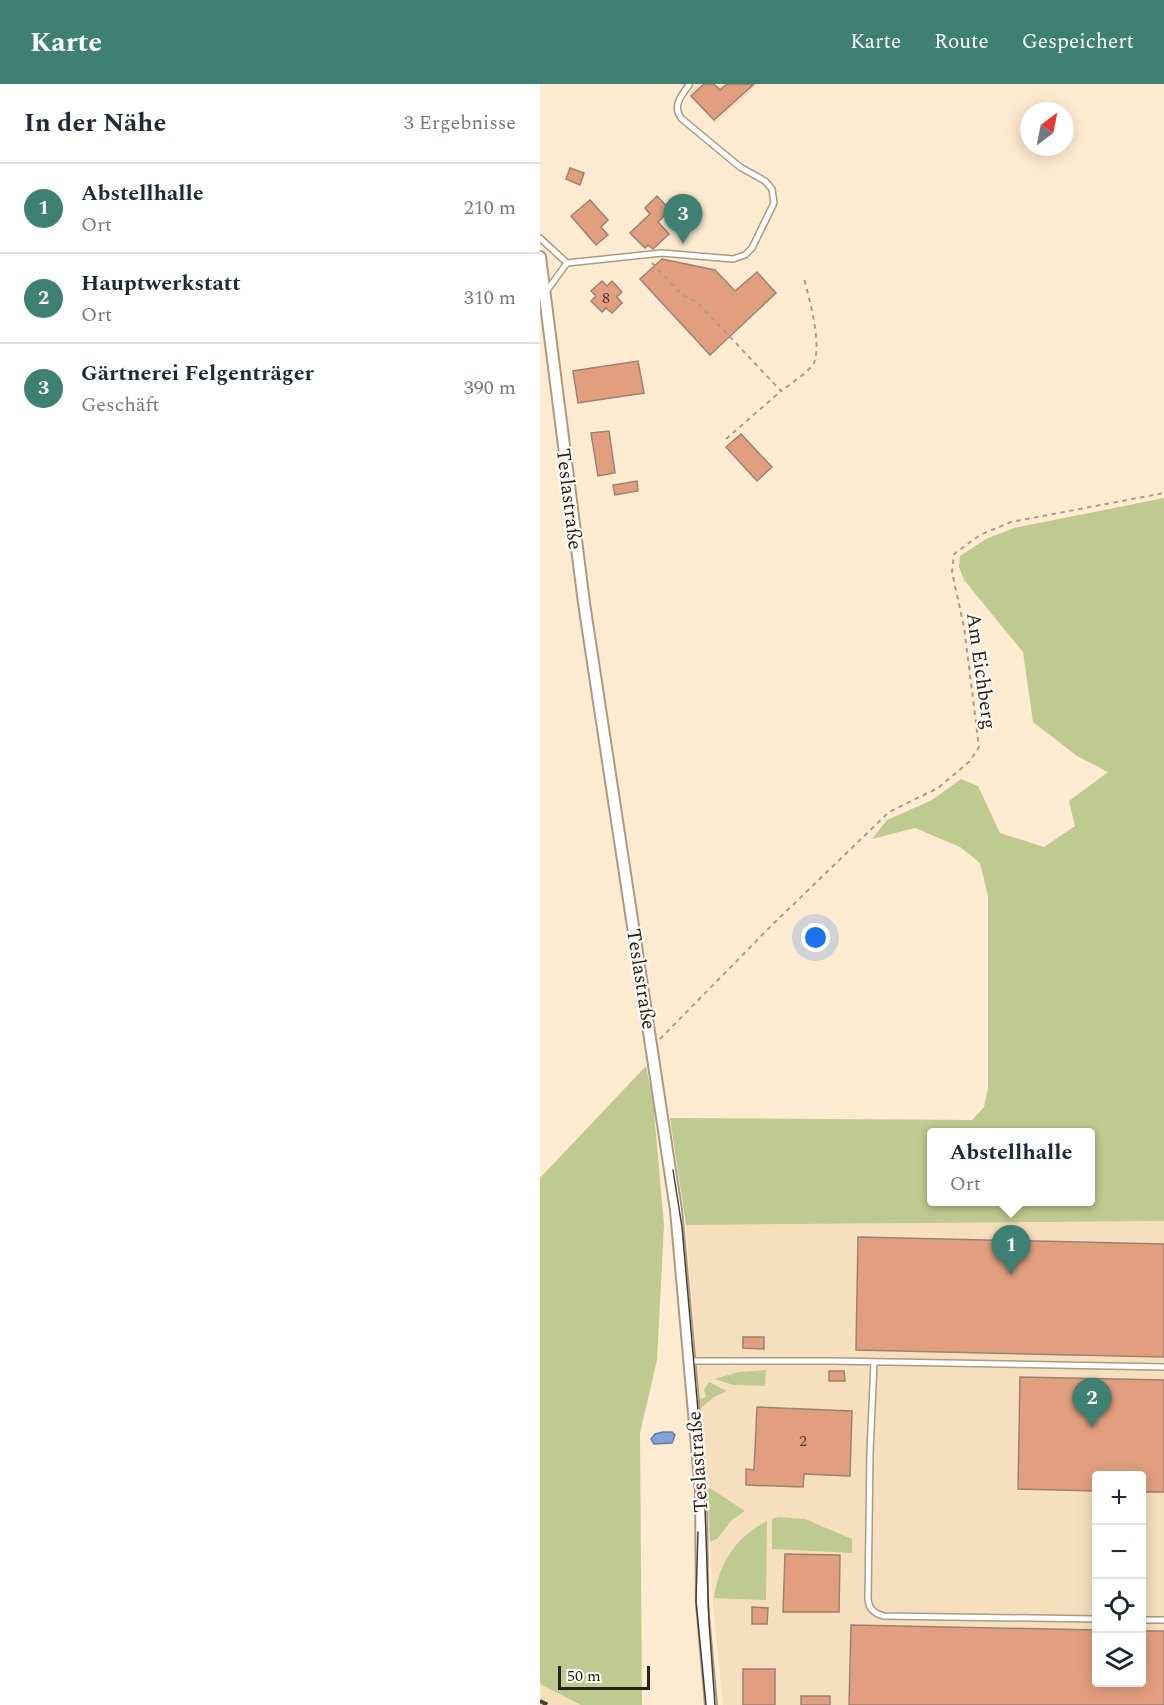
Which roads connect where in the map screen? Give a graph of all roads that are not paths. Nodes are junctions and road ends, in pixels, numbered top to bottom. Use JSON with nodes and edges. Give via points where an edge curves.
{"nodes":[{"id":1,"x":689,"y":84,"type":"edge"},
{"id":2,"x":540,"y":238,"type":"edge"},
{"id":3,"x":540,"y":257,"type":"edge"},
{"id":4,"x":567,"y":263,"type":"junction"},
{"id":5,"x":543,"y":296,"type":"junction"},
{"id":6,"x":690,"y":1361,"type":"junction"},
{"id":7,"x":874,"y":1362,"type":"junction"},
{"id":8,"x":1164,"y":1367,"type":"edge"},
{"id":9,"x":1092,"y":1619,"type":"edge"},
{"id":10,"x":1146,"y":1620,"type":"edge"},
{"id":11,"x":1164,"y":1620,"type":"edge"},
{"id":12,"x":711,"y":1705,"type":"edge"}],
"edges":[{"from":1,"to":4,"type":"lane","via":[[677,106],[682,119],[772,189],[774,203],[752,248],[733,259],[662,253]]},
{"from":2,"to":4,"type":"lane"},
{"from":3,"to":5,"type":"street","name":"Teslastraße"},
{"from":4,"to":5,"type":"lane"},
{"from":5,"to":6,"type":"street","name":"Teslastraße","via":[[584,603],[676,1210]]},
{"from":6,"to":7,"type":"lane"},
{"from":6,"to":12,"type":"street","name":"Teslastraße"},
{"from":7,"to":8,"type":"lane"},
{"from":7,"to":9,"type":"lane","via":[[868,1599],[873,1611],[884,1616]]},
{"from":10,"to":11,"type":"lane"}]}
